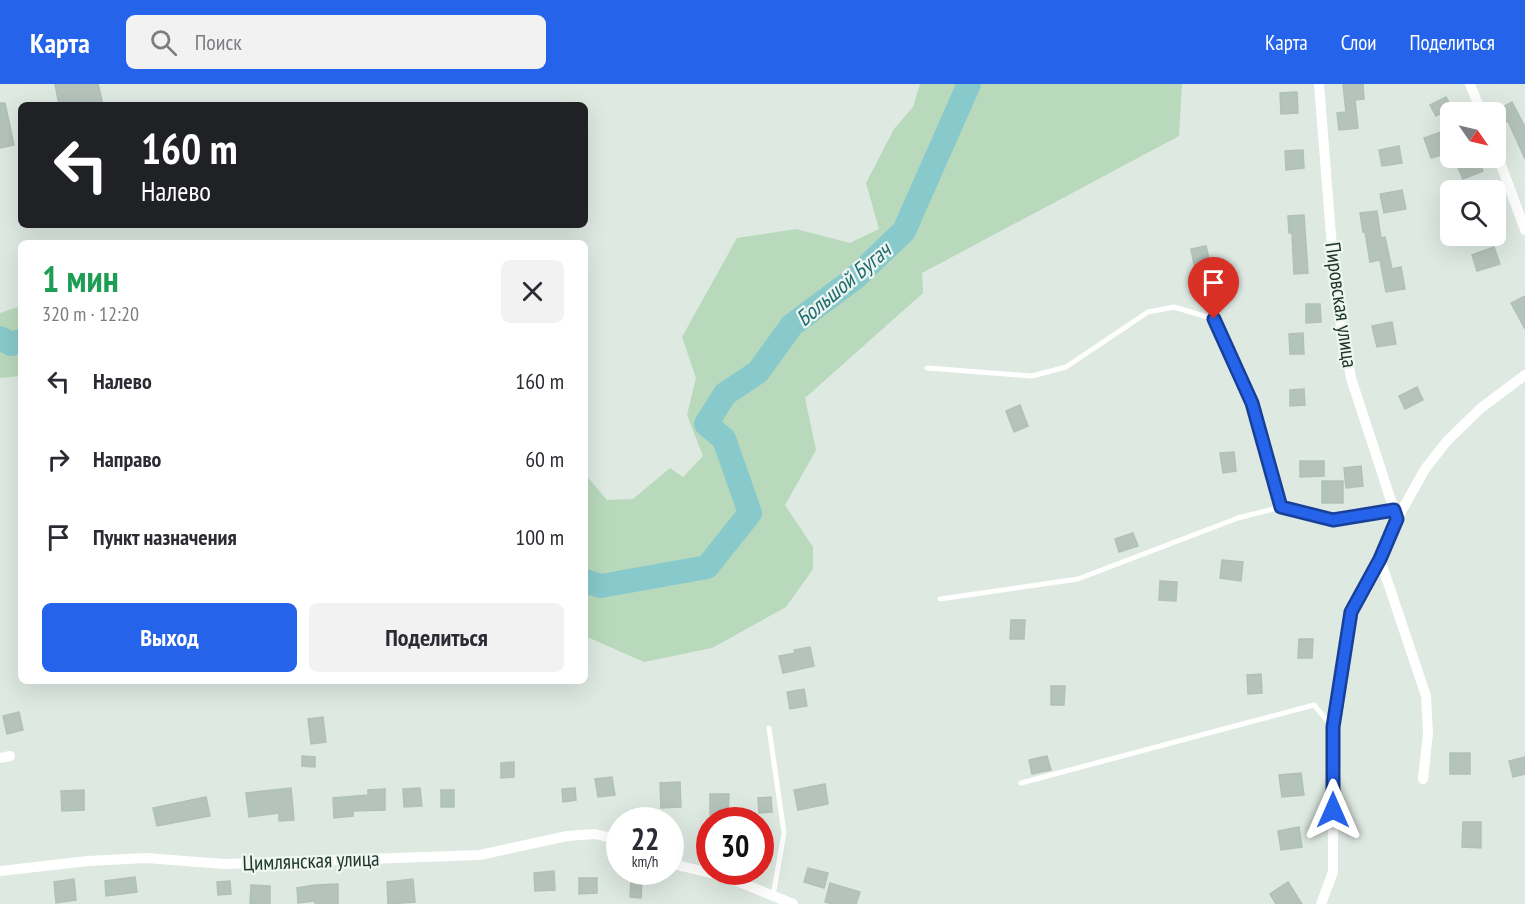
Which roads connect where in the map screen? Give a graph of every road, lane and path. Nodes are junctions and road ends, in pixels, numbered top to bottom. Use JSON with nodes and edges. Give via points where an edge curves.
{"nodes":[{"id":1,"x":1319,"y":84,"type":"edge"},
{"id":2,"x":1470,"y":84,"type":"edge"},
{"id":3,"x":1477,"y":102,"type":"edge"},
{"id":4,"x":1502,"y":168,"type":"edge"},
{"id":5,"x":1525,"y":230,"type":"edge"},
{"id":6,"x":927,"y":368,"type":"dead end"},
{"id":7,"x":1525,"y":375,"type":"edge"},
{"id":8,"x":1281,"y":507,"type":"junction"},
{"id":9,"x":1395,"y":514,"type":"junction"},
{"id":10,"x":1380,"y":559,"type":"junction"},
{"id":11,"x":940,"y":599,"type":"dead end"},
{"id":12,"x":1333,"y":727,"type":"junction"},
{"id":13,"x":769,"y":728,"type":"dead end"},
{"id":14,"x":1423,"y":779,"type":"dead end"},
{"id":15,"x":1021,"y":783,"type":"dead end"},
{"id":16,"x":606,"y":837,"type":"edge"},
{"id":17,"x":684,"y":867,"type":"edge"},
{"id":18,"x":0,"y":871,"type":"edge"},
{"id":19,"x":773,"y":896,"type":"junction"},
{"id":20,"x":793,"y":904,"type":"edge"},
{"id":21,"x":1321,"y":904,"type":"edge"}],
"edges":[{"from":1,"to":9,"type":"street","name":"Пировская улица","via":[[1336,298],[1352,378]]},
{"from":2,"to":3,"type":"street"},
{"from":4,"to":5,"type":"street"},
{"from":6,"to":8,"type":"lane","via":[[1032,376],[1066,367],[1148,312],[1174,307],[1214,319],[1252,403]]},
{"from":7,"to":9,"type":"street","via":[[1446,441]]},
{"from":8,"to":9,"type":"lane","via":[[1333,520]]},
{"from":8,"to":11,"type":"lane","via":[[1238,518],[1078,579]]},
{"from":9,"to":10,"type":"street"},
{"from":10,"to":12,"type":"street","via":[[1351,612]]},
{"from":10,"to":14,"type":"street","via":[[1426,696],[1428,733]]},
{"from":12,"to":15,"type":"lane","via":[[1314,705]]},
{"from":12,"to":21,"type":"street","via":[[1333,872]]},
{"from":13,"to":19,"type":"lane","via":[[784,833]]},
{"from":16,"to":18,"type":"street","name":"Цимлянская улица","via":[[567,836],[480,855],[224,864],[146,858]]},
{"from":17,"to":19,"type":"street","via":[[726,877]]},
{"from":19,"to":20,"type":"street"}]}
